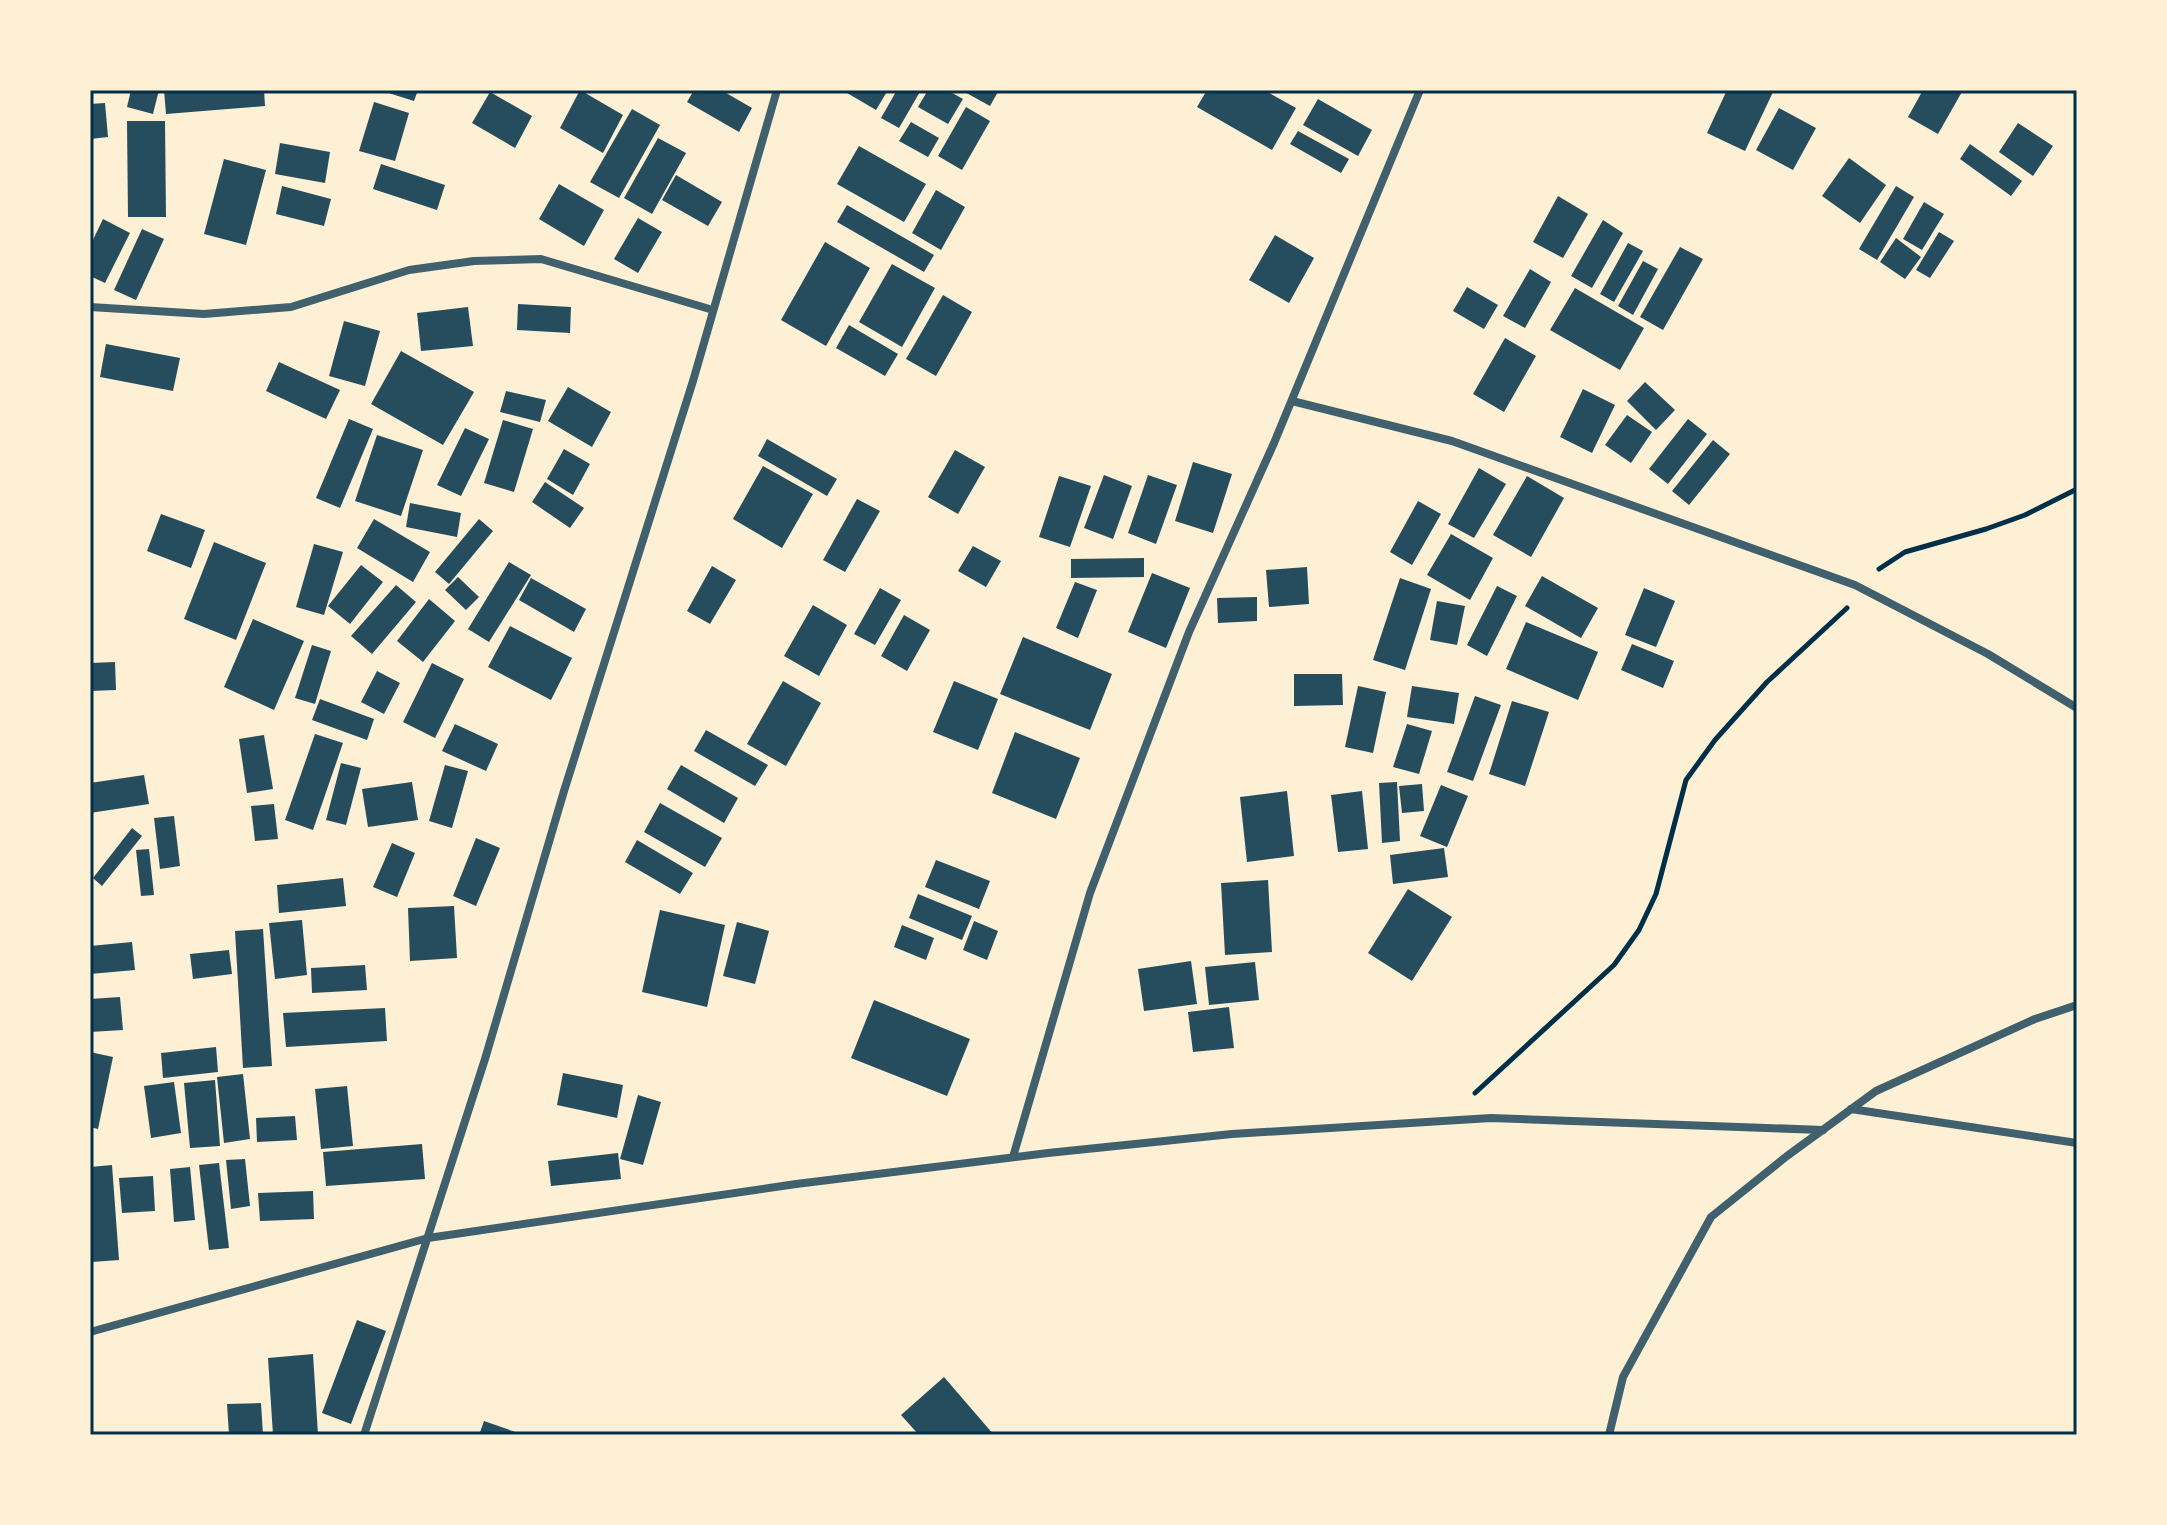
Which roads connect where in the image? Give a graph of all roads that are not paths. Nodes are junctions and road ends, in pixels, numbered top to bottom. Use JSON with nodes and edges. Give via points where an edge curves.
{"nodes":[{"id":1,"x":777,"y":90,"type":"edge"},
{"id":2,"x":1420,"y":90,"type":"edge"},
{"id":3,"x":90,"y":307,"type":"edge"},
{"id":4,"x":713,"y":310,"type":"junction"},
{"id":5,"x":1292,"y":401,"type":"junction"},
{"id":6,"x":2077,"y":708,"type":"edge"},
{"id":7,"x":2077,"y":1005,"type":"edge"},
{"id":8,"x":1851,"y":1109,"type":"junction"},
{"id":9,"x":1823,"y":1130,"type":"junction"},
{"id":10,"x":2077,"y":1143,"type":"edge"},
{"id":11,"x":1013,"y":1157,"type":"junction"},
{"id":12,"x":428,"y":1238,"type":"junction"},
{"id":13,"x":90,"y":1332,"type":"edge"},
{"id":14,"x":364,"y":1435,"type":"edge"},
{"id":15,"x":1609,"y":1435,"type":"edge"}],
"edges":[{"from":1,"to":4,"type":"street"},
{"from":2,"to":5,"type":"street"},
{"from":3,"to":4,"type":"street","via":[[204,314],[291,307],[409,270],[541,259]]},
{"from":4,"to":12,"type":"street"},
{"from":5,"to":6,"type":"street","via":[[1452,441],[1855,585],[1988,654]]},
{"from":5,"to":11,"type":"street","via":[[1189,632],[1090,893]]},
{"from":7,"to":8,"type":"street","via":[[1876,1091]]},
{"from":8,"to":9,"type":"street"},
{"from":8,"to":10,"type":"street"},
{"from":9,"to":11,"type":"street","via":[[1491,1118],[1232,1134]]},
{"from":9,"to":15,"type":"street","via":[[1711,1217],[1623,1377]]},
{"from":11,"to":12,"type":"street"},
{"from":12,"to":13,"type":"street"},
{"from":12,"to":14,"type":"street"}]}
